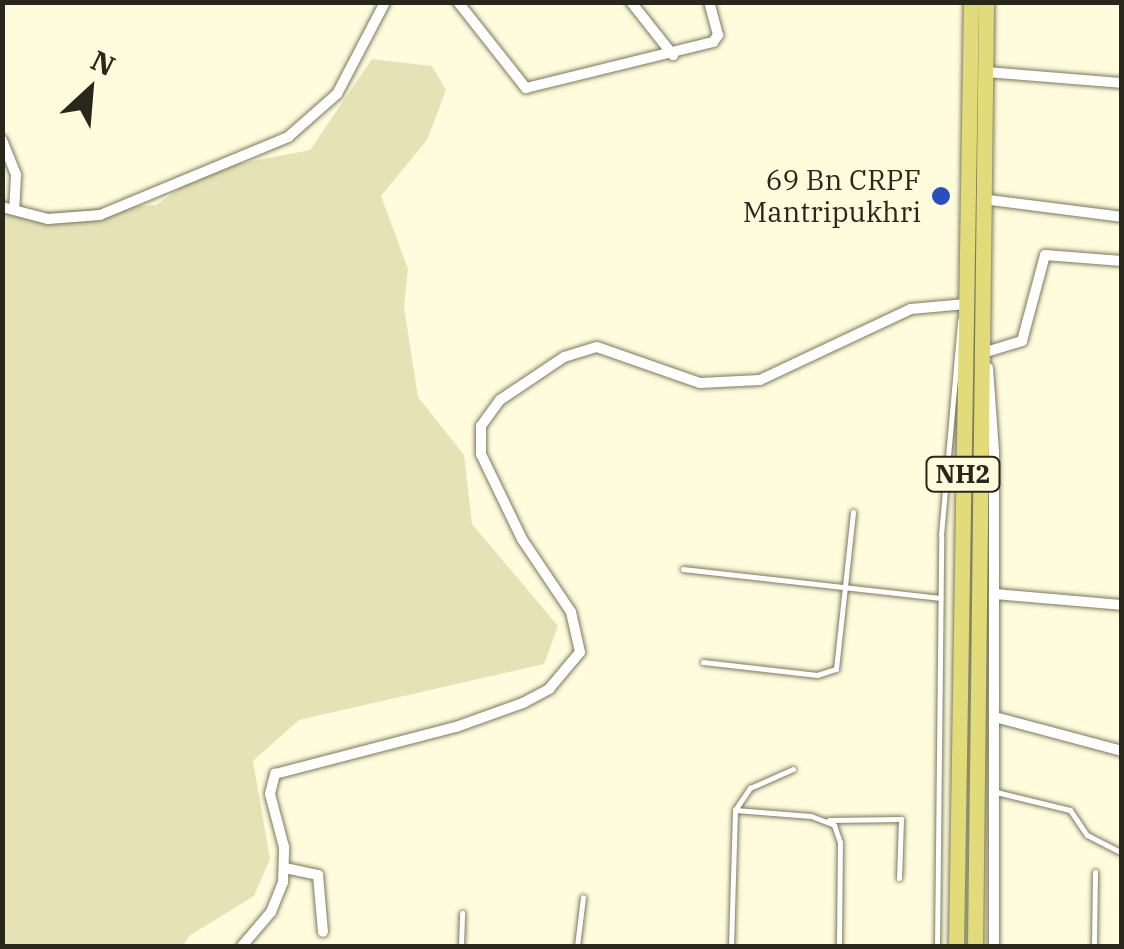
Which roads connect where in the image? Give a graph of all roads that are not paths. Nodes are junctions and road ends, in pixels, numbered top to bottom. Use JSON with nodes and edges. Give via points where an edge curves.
{"nodes":[{"id":1,"x":384,"y":2,"type":"edge"},
{"id":2,"x":458,"y":2,"type":"edge"},
{"id":3,"x":631,"y":2,"type":"edge"},
{"id":4,"x":709,"y":2,"type":"edge"},
{"id":5,"x":970,"y":2,"type":"edge"},
{"id":6,"x":986,"y":2,"type":"edge"},
{"id":7,"x":673,"y":55,"type":"junction"},
{"id":8,"x":985,"y":72,"type":"junction"},
{"id":9,"x":1122,"y":83,"type":"edge"},
{"id":10,"x":2,"y":140,"type":"edge"},
{"id":11,"x":982,"y":198,"type":"junction"},
{"id":12,"x":8,"y":209,"type":"edge"},
{"id":13,"x":1122,"y":218,"type":"edge"},
{"id":14,"x":1122,"y":261,"type":"edge"},
{"id":15,"x":971,"y":305,"type":"junction"},
{"id":16,"x":986,"y":352,"type":"junction"},
{"id":17,"x":853,"y":512,"type":"dead end"},
{"id":18,"x":683,"y":569,"type":"dead end"},
{"id":19,"x":845,"y":588,"type":"junction"},
{"id":20,"x":994,"y":594,"type":"junction"},
{"id":21,"x":940,"y":598,"type":"junction"},
{"id":22,"x":1122,"y":605,"type":"edge"},
{"id":23,"x":703,"y":662,"type":"dead end"},
{"id":24,"x":995,"y":716,"type":"junction"},
{"id":25,"x":1122,"y":752,"type":"edge"},
{"id":26,"x":793,"y":769,"type":"dead end"},
{"id":27,"x":996,"y":792,"type":"junction"},
{"id":28,"x":735,"y":810,"type":"junction"},
{"id":29,"x":829,"y":820,"type":"junction"},
{"id":30,"x":1122,"y":853,"type":"edge"},
{"id":31,"x":285,"y":868,"type":"junction"},
{"id":32,"x":1095,"y":872,"type":"dead end"},
{"id":33,"x":899,"y":878,"type":"dead end"},
{"id":34,"x":583,"y":898,"type":"dead end"},
{"id":35,"x":462,"y":913,"type":"dead end"},
{"id":36,"x":324,"y":932,"type":"dead end"},
{"id":37,"x":242,"y":946,"type":"edge"},
{"id":38,"x":461,"y":946,"type":"edge"},
{"id":39,"x":577,"y":946,"type":"edge"},
{"id":40,"x":731,"y":946,"type":"edge"},
{"id":41,"x":839,"y":946,"type":"edge"},
{"id":42,"x":937,"y":946,"type":"edge"},
{"id":43,"x":956,"y":946,"type":"edge"},
{"id":44,"x":975,"y":946,"type":"edge"},
{"id":45,"x":994,"y":946,"type":"edge"},
{"id":46,"x":1094,"y":946,"type":"edge"}],
"edges":[{"from":1,"to":12,"type":"street","via":[[355,67],[304,128],[100,215],[72,220]]},
{"from":2,"to":7,"type":"street","via":[[522,87]]},
{"from":3,"to":7,"type":"street"},
{"from":4,"to":7,"type":"street","via":[[718,38]]},
{"from":5,"to":15,"type":"highway","number":"NH2"},
{"from":6,"to":8,"type":"highway","number":"NH2"},
{"from":8,"to":9,"type":"street"},
{"from":8,"to":11,"type":"highway","number":"NH2"},
{"from":10,"to":12,"type":"street","via":[[16,175]]},
{"from":11,"to":13,"type":"street"},
{"from":11,"to":15,"type":"highway","number":"NH2"},
{"from":14,"to":16,"type":"street","via":[[1046,254],[1022,341]]},
{"from":15,"to":16,"type":"street"},
{"from":15,"to":21,"type":"lane","via":[[953,339]]},
{"from":15,"to":31,"type":"street","via":[[912,309],[812,360],[738,384],[679,378],[606,346],[582,349],[500,400],[481,426],[481,454],[522,539],[571,612],[581,640],[578,656],[550,690],[508,709],[281,769],[270,794]]},
{"from":15,"to":43,"type":"highway","number":"NH2"},
{"from":15,"to":44,"type":"highway","number":"NH2"},
{"from":16,"to":20,"type":"street"},
{"from":17,"to":19,"type":"lane"},
{"from":18,"to":19,"type":"lane"},
{"from":19,"to":21,"type":"lane"},
{"from":19,"to":23,"type":"lane","via":[[840,658],[830,673]]},
{"from":20,"to":22,"type":"street"},
{"from":20,"to":24,"type":"street"},
{"from":21,"to":42,"type":"lane"},
{"from":24,"to":25,"type":"street"},
{"from":24,"to":27,"type":"street"},
{"from":26,"to":28,"type":"lane","via":[[750,788]]},
{"from":27,"to":30,"type":"lane","via":[[1070,810],[1087,835]]},
{"from":27,"to":45,"type":"street"},
{"from":28,"to":29,"type":"lane"},
{"from":28,"to":40,"type":"lane"},
{"from":29,"to":33,"type":"lane","via":[[902,819]]},
{"from":29,"to":41,"type":"lane","via":[[840,842]]},
{"from":31,"to":36,"type":"street","via":[[318,875]]},
{"from":31,"to":37,"type":"street","via":[[272,912]]},
{"from":32,"to":46,"type":"lane"},
{"from":34,"to":39,"type":"lane"},
{"from":35,"to":38,"type":"lane"}]}
